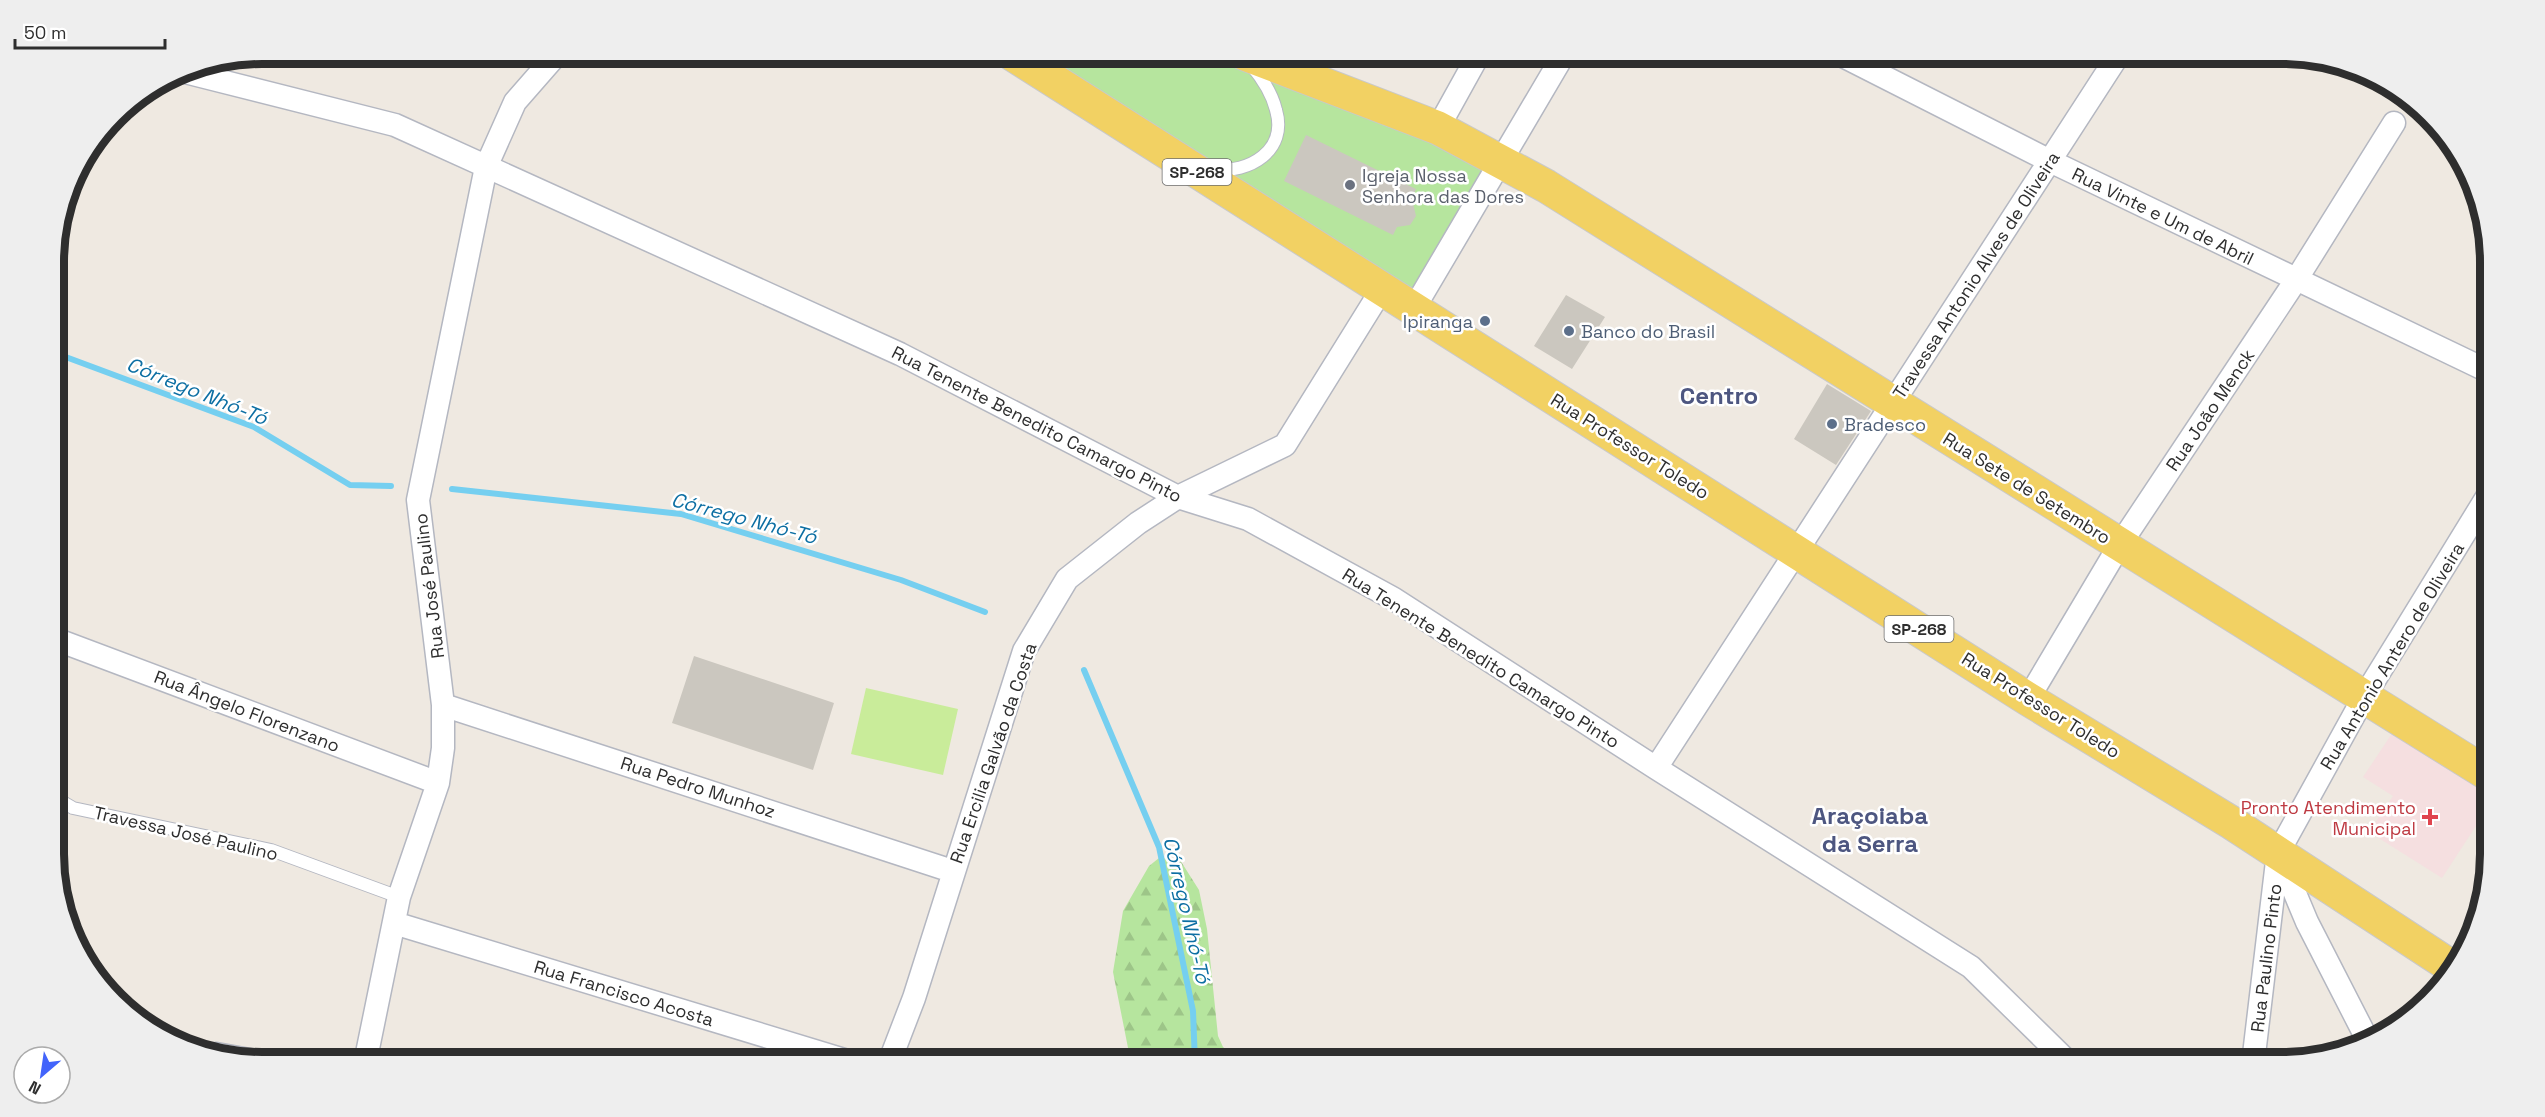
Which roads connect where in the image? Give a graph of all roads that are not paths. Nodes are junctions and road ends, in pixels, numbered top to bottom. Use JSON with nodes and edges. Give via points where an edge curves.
{"nodes":[{"id":1,"x":548,"y":64,"type":"edge"},
{"id":2,"x":1028,"y":64,"type":"edge"},
{"id":3,"x":1251,"y":64,"type":"edge"},
{"id":4,"x":1269,"y":64,"type":"edge"},
{"id":5,"x":1473,"y":64,"type":"edge"},
{"id":6,"x":1558,"y":64,"type":"edge"},
{"id":7,"x":1859,"y":64,"type":"edge"},
{"id":8,"x":2113,"y":64,"type":"edge"},
{"id":9,"x":200,"y":75,"type":"edge"},
{"id":10,"x":2394,"y":123,"type":"dead end"},
{"id":11,"x":1438,"y":128,"type":"junction"},
{"id":12,"x":1502,"y":161,"type":"junction"},
{"id":13,"x":2050,"y":161,"type":"junction"},
{"id":14,"x":1189,"y":166,"type":"junction"},
{"id":15,"x":486,"y":167,"type":"junction"},
{"id":16,"x":2296,"y":280,"type":"junction"},
{"id":17,"x":1382,"y":289,"type":"junction"},
{"id":18,"x":1413,"y":310,"type":"junction"},
{"id":19,"x":2480,"y":367,"type":"edge"},
{"id":20,"x":1892,"y":404,"type":"junction"},
{"id":21,"x":1178,"y":497,"type":"junction"},
{"id":22,"x":2480,"y":508,"type":"edge"},
{"id":23,"x":2120,"y":546,"type":"junction"},
{"id":24,"x":1797,"y":550,"type":"junction"},
{"id":25,"x":64,"y":643,"type":"edge"},
{"id":26,"x":2364,"y":697,"type":"junction"},
{"id":27,"x":2028,"y":699,"type":"junction"},
{"id":28,"x":443,"y":705,"type":"junction"},
{"id":29,"x":1656,"y":768,"type":"junction"},
{"id":30,"x":2480,"y":769,"type":"edge"},
{"id":31,"x":438,"y":783,"type":"junction"},
{"id":32,"x":64,"y":803,"type":"edge"},
{"id":33,"x":2278,"y":853,"type":"junction"},
{"id":34,"x":952,"y":871,"type":"junction"},
{"id":35,"x":399,"y":897,"type":"junction"},
{"id":36,"x":394,"y":923,"type":"junction"},
{"id":37,"x":2447,"y":964,"type":"edge"},
{"id":38,"x":2365,"y":1034,"type":"edge"},
{"id":39,"x":367,"y":1052,"type":"edge"},
{"id":40,"x":818,"y":1052,"type":"edge"},
{"id":41,"x":893,"y":1052,"type":"edge"},
{"id":42,"x":2058,"y":1052,"type":"edge"},
{"id":43,"x":2254,"y":1052,"type":"edge"}],
"edges":[{"from":1,"to":15,"type":"street","name":"Rua José Paulino","via":[[515,102]]},
{"from":2,"to":14,"type":"main road","number":"SP-268"},
{"from":3,"to":14,"type":"lane","via":[[1271,94],[1277,112],[1277,133],[1269,150],[1245,168],[1228,171]]},
{"from":4,"to":11,"type":"main road","name":"Rua Sete de Setembro"},
{"from":5,"to":11,"type":"street"},
{"from":6,"to":12,"type":"street"},
{"from":7,"to":13,"type":"street","name":"Rua Vinte e Um de Abril"},
{"from":8,"to":13,"type":"street","name":"Travessa Antonio Alves de Oliveira"},
{"from":9,"to":15,"type":"street","name":"Rua Tenente Benedito Camargo Pinto","via":[[395,125]]},
{"from":10,"to":16,"type":"street","name":"Rua João Menck"},
{"from":11,"to":12,"type":"main road","name":"Rua Sete de Setembro"},
{"from":12,"to":18,"type":"street"},
{"from":12,"to":20,"type":"main road","name":"Rua Sete de Setembro"},
{"from":13,"to":16,"type":"street","name":"Rua Vinte e Um de Abril"},
{"from":13,"to":20,"type":"street","name":"Travessa Antonio Alves de Oliveira"},
{"from":14,"to":17,"type":"main road","number":"SP-268"},
{"from":15,"to":21,"type":"street","name":"Rua Tenente Benedito Camargo Pinto","via":[[900,354]]},
{"from":15,"to":28,"type":"street","name":"Rua José Paulino","via":[[418,500]]},
{"from":16,"to":19,"type":"street","name":"Rua Vinte e Um de Abril"},
{"from":16,"to":23,"type":"street","name":"Rua João Menck"},
{"from":17,"to":18,"type":"main road","name":"Rua Professor Toledo","number":"SP-268"},
{"from":17,"to":21,"type":"street","name":"Rua Ercilia Galvão da Costa","via":[[1285,445]]},
{"from":18,"to":24,"type":"main road","name":"Rua Professor Toledo","number":"SP-268"},
{"from":20,"to":23,"type":"main road","name":"Rua Sete de Setembro"},
{"from":20,"to":24,"type":"street","name":"Travessa Antonio Alves de Oliveira"},
{"from":21,"to":29,"type":"street","name":"Rua Tenente Benedito Camargo Pinto","via":[[1248,519],[1394,599]]},
{"from":21,"to":34,"type":"street","name":"Rua Ercilia Galvão da Costa","via":[[1067,579],[1024,651]]},
{"from":22,"to":26,"type":"street","name":"Rua Antonio Antero de Oliveira"},
{"from":23,"to":26,"type":"main road","name":"Rua Sete de Setembro"},
{"from":23,"to":27,"type":"street","name":"Rua João Menck"},
{"from":24,"to":27,"type":"main road","name":"Rua Professor Toledo","number":"SP-268"},
{"from":24,"to":29,"type":"street","name":"Travessa Antonio Alves de Oliveira"},
{"from":25,"to":31,"type":"street","name":"Rua Ângelo Florenzano"},
{"from":26,"to":30,"type":"main road","name":"Rua Sete de Setembro"},
{"from":26,"to":33,"type":"street","name":"Rua Antonio Antero de Oliveira"},
{"from":27,"to":33,"type":"main road","name":"Rua Professor Toledo","number":"SP-268"},
{"from":28,"to":31,"type":"street","name":"Rua José Paulino"},
{"from":28,"to":34,"type":"street","name":"Rua Pedro Munhoz"},
{"from":29,"to":42,"type":"street","name":"Rua Tenente Benedito Camargo Pinto","via":[[1971,967]]},
{"from":31,"to":35,"type":"street","name":"Rua José Paulino"},
{"from":32,"to":35,"type":"lane","name":"Travessa José Paulino","via":[[73,808],[271,850]]},
{"from":33,"to":37,"type":"main road","name":"Rua Professor Toledo","number":"SP-268"},
{"from":33,"to":38,"type":"street","via":[[2307,922]]},
{"from":33,"to":43,"type":"street","name":"Rua Paulino Pinto"},
{"from":34,"to":41,"type":"street","name":"Rua Ercilia Galvão da Costa","via":[[914,998]]},
{"from":35,"to":36,"type":"street","name":"Rua José Paulino"},
{"from":36,"to":39,"type":"street","name":"Rua José Paulino"},
{"from":36,"to":40,"type":"street","name":"Rua Francisco Acosta"}]}
